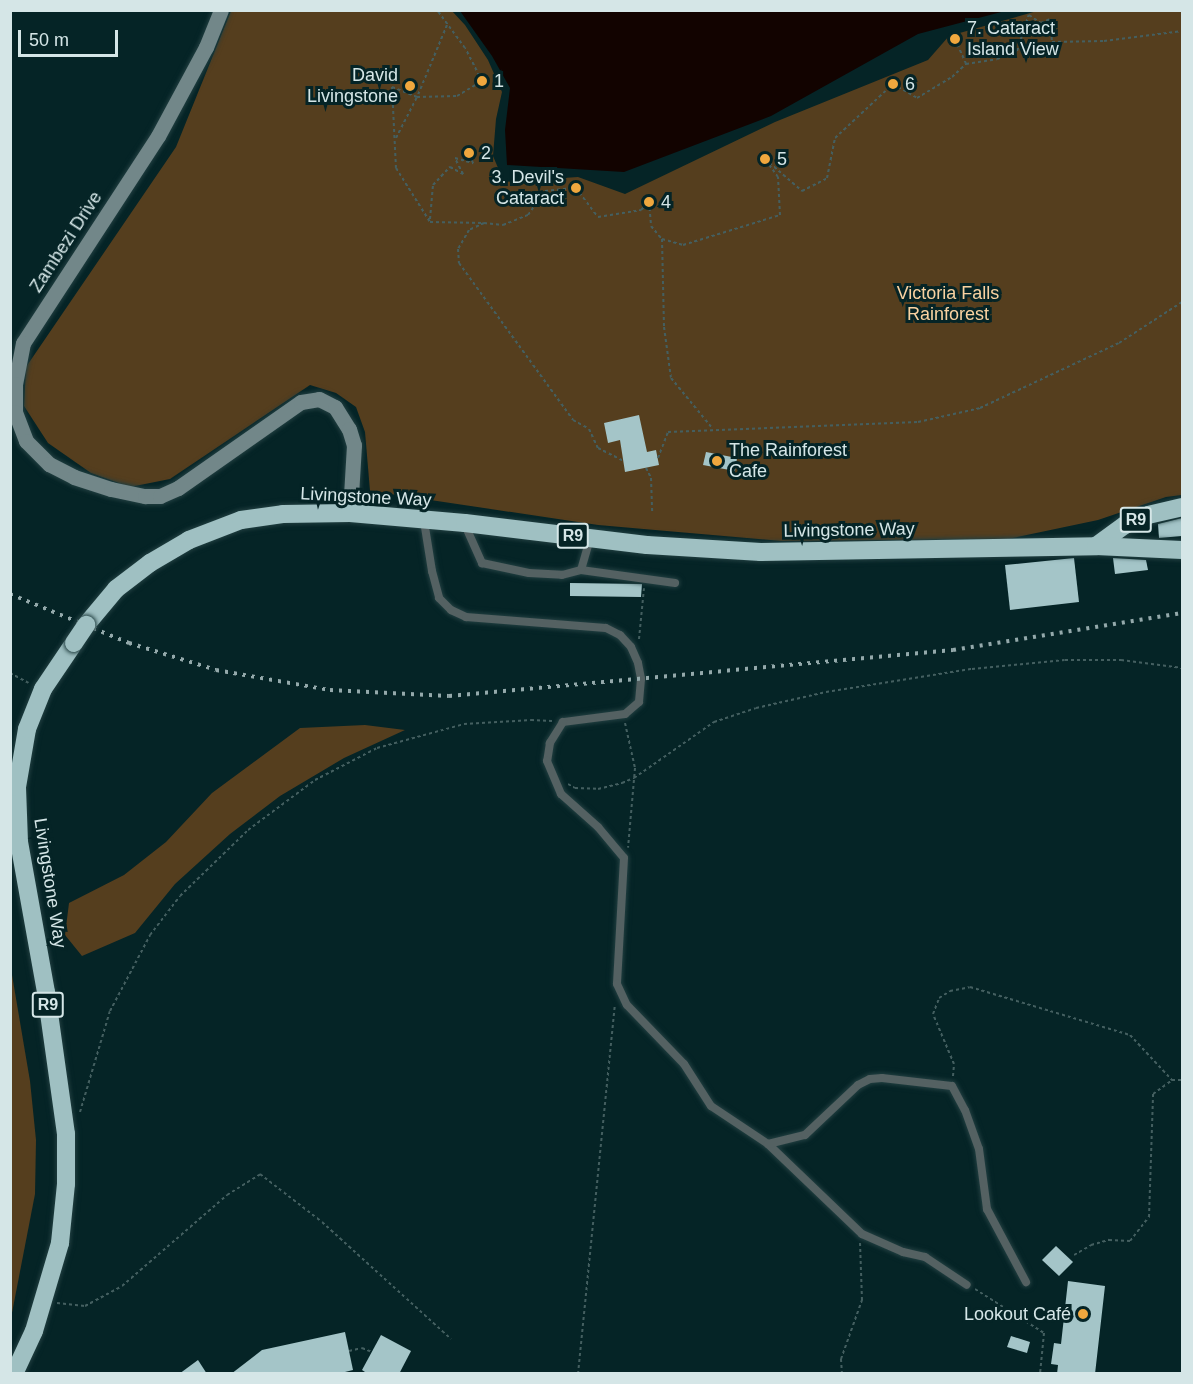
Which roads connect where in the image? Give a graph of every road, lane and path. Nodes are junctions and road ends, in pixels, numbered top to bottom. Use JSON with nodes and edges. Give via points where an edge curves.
{"nodes":[{"id":1,"x":221,"y":10,"type":"edge"},
{"id":2,"x":436,"y":10,"type":"edge"},
{"id":3,"x":447,"y":25,"type":"junction"},
{"id":4,"x":1182,"y":31,"type":"edge"},
{"id":5,"x":955,"y":39,"type":"dead end"},
{"id":6,"x":966,"y":64,"type":"junction"},
{"id":7,"x":417,"y":97,"type":"junction"},
{"id":8,"x":395,"y":140,"type":"junction"},
{"id":9,"x":469,"y":153,"type":"dead end"},
{"id":10,"x":430,"y":222,"type":"junction"},
{"id":11,"x":484,"y":223,"type":"junction"},
{"id":12,"x":662,"y":239,"type":"junction"},
{"id":13,"x":1182,"y":302,"type":"edge"},
{"id":14,"x":712,"y":429,"type":"junction"},
{"id":15,"x":658,"y":458,"type":"dead end"},
{"id":16,"x":623,"y":461,"type":"dead end"},
{"id":17,"x":645,"y":468,"type":"dead end"},
{"id":18,"x":1182,"y":507,"type":"edge"},
{"id":19,"x":350,"y":513,"type":"junction"},
{"id":20,"x":651,"y":514,"type":"dead end"},
{"id":21,"x":424,"y":520,"type":"junction"},
{"id":22,"x":465,"y":523,"type":"junction"},
{"id":23,"x":590,"y":538,"type":"junction"},
{"id":24,"x":1096,"y":546,"type":"junction"},
{"id":25,"x":1182,"y":550,"type":"edge"},
{"id":26,"x":581,"y":570,"type":"junction"},
{"id":27,"x":645,"y":578,"type":"junction"},
{"id":28,"x":675,"y":584,"type":"dead end"},
{"id":29,"x":638,"y":663,"type":"junction"},
{"id":30,"x":1182,"y":668,"type":"edge"},
{"id":31,"x":10,"y":673,"type":"edge"},
{"id":32,"x":43,"y":689,"type":"junction"},
{"id":33,"x":625,"y":714,"type":"junction"},
{"id":34,"x":563,"y":722,"type":"junction"},
{"id":35,"x":552,"y":776,"type":"junction"},
{"id":36,"x":634,"y":778,"type":"junction"},
{"id":37,"x":624,"y":858,"type":"junction"},
{"id":38,"x":617,"y":984,"type":"junction"},
{"id":39,"x":1172,"y":1080,"type":"junction"},
{"id":40,"x":1182,"y":1080,"type":"edge"},
{"id":41,"x":952,"y":1086,"type":"junction"},
{"id":42,"x":66,"y":1134,"type":"junction"},
{"id":43,"x":768,"y":1144,"type":"junction"},
{"id":44,"x":862,"y":1234,"type":"junction"},
{"id":45,"x":1074,"y":1255,"type":"dead end"},
{"id":46,"x":1026,"y":1282,"type":"dead end"},
{"id":47,"x":968,"y":1285,"type":"joint"},
{"id":48,"x":43,"y":1302,"type":"junction"},
{"id":49,"x":452,"y":1339,"type":"dead end"},
{"id":50,"x":349,"y":1351,"type":"dead end"},
{"id":51,"x":372,"y":1352,"type":"dead end"},
{"id":52,"x":14,"y":1374,"type":"edge"},
{"id":53,"x":578,"y":1374,"type":"edge"},
{"id":54,"x":842,"y":1374,"type":"edge"},
{"id":55,"x":1040,"y":1374,"type":"edge"}],
"edges":[{"from":1,"to":19,"type":"street","name":"Zambezi Drive","via":[[206,47],[158,136],[23,343],[15,384],[15,412],[26,441],[49,464],[111,489],[160,496],[178,488],[301,402],[319,399],[335,407],[354,445]]},
{"from":2,"to":3,"type":"path"},
{"from":3,"to":7,"type":"path"},
{"from":3,"to":7,"type":"path","via":[[465,48],[482,81],[457,96]]},
{"from":4,"to":6,"type":"path","via":[[1104,41],[1052,42],[1050,20],[1041,23],[1029,15],[1017,51]]},
{"from":5,"to":6,"type":"path"},
{"from":6,"to":12,"type":"path","via":[[917,98],[893,84],[835,138],[827,178],[801,191],[765,159],[778,177],[780,215],[683,245]]},
{"from":7,"to":8,"type":"path"},
{"from":7,"to":8,"type":"path","via":[[392,87]]},
{"from":8,"to":10,"type":"path","via":[[396,168]]},
{"from":9,"to":10,"type":"path","via":[[473,164],[455,158],[463,174],[450,167],[433,185]]},
{"from":10,"to":11,"type":"path"},
{"from":11,"to":12,"type":"path","via":[[503,225],[528,215],[545,191],[576,188],[598,217],[641,210],[649,202],[651,226]]},
{"from":11,"to":16,"type":"path","via":[[469,230],[458,249],[459,263],[573,420],[590,429],[598,448]]},
{"from":12,"to":14,"type":"path","via":[[664,327],[671,378]]},
{"from":13,"to":14,"type":"path","via":[[1119,343],[980,408],[918,422]]},
{"from":14,"to":15,"type":"path","via":[[668,432]]},
{"from":17,"to":20,"type":"path","via":[[651,478]]},
{"from":18,"to":24,"type":"highway","number":"R9","via":[[1125,525]]},
{"from":19,"to":21,"type":"highway","name":"Livingstone Way","number":"R9"},
{"from":19,"to":32,"type":"highway","name":"Livingstone Way","number":"R9","bridge":true,"via":[[283,514],[241,520],[189,540],[116,589],[86,625]]},
{"from":21,"to":22,"type":"highway","name":"Livingstone Way","number":"R9"},
{"from":21,"to":29,"type":"lane","via":[[440,598],[451,610],[466,617],[606,628],[631,647]]},
{"from":22,"to":23,"type":"highway","name":"Livingstone Way","number":"R9"},
{"from":22,"to":26,"type":"lane","via":[[482,563],[529,573],[562,575]]},
{"from":23,"to":24,"type":"highway","name":"Livingstone Way","number":"R9","via":[[760,552]]},
{"from":23,"to":26,"type":"lane"},
{"from":24,"to":25,"type":"highway","name":"Livingstone Way","number":"R9"},
{"from":26,"to":27,"type":"lane"},
{"from":27,"to":28,"type":"lane"},
{"from":27,"to":29,"type":"path"},
{"from":29,"to":33,"type":"lane","via":[[639,702]]},
{"from":30,"to":36,"type":"path","via":[[1121,660],[1065,660],[972,669],[826,692],[714,722]]},
{"from":31,"to":32,"type":"path"},
{"from":32,"to":42,"type":"highway","name":"Livingstone Way","number":"R9","via":[[27,729],[17,788],[19,842]]},
{"from":33,"to":34,"type":"lane"},
{"from":33,"to":36,"type":"path"},
{"from":34,"to":35,"type":"lane","via":[[550,743],[547,761]]},
{"from":34,"to":42,"type":"path","via":[[464,724],[377,748],[315,780],[248,830],[180,896],[150,935],[110,1011],[80,1111]]},
{"from":35,"to":36,"type":"path","via":[[575,788],[598,789]]},
{"from":35,"to":37,"type":"lane","via":[[561,794],[598,827]]},
{"from":36,"to":37,"type":"path"},
{"from":37,"to":38,"type":"lane"},
{"from":38,"to":43,"type":"lane","via":[[627,1005],[684,1064],[711,1106]]},
{"from":38,"to":53,"type":"path"},
{"from":39,"to":40,"type":"path"},
{"from":39,"to":41,"type":"path","via":[[1130,1035],[970,987],[939,998],[933,1014],[954,1064]]},
{"from":39,"to":45,"type":"path","via":[[1153,1095],[1149,1217],[1130,1241],[1108,1240]]},
{"from":41,"to":43,"type":"lane","via":[[870,1079],[858,1085],[805,1135]]},
{"from":41,"to":46,"type":"lane","via":[[979,1149],[987,1209]]},
{"from":42,"to":48,"type":"highway","name":"Livingstone Way","number":"R9","via":[[60,1243]]},
{"from":43,"to":44,"type":"lane"},
{"from":44,"to":47,"type":"lane","via":[[925,1257]]},
{"from":44,"to":54,"type":"path","via":[[858,1250],[862,1300],[841,1359]]},
{"from":47,"to":55,"type":"path","via":[[1044,1333]]},
{"from":48,"to":49,"type":"path","via":[[85,1306],[122,1286],[227,1195],[260,1174],[322,1222]]},
{"from":48,"to":52,"type":"highway","name":"Livingstone Way","number":"R9"},
{"from":50,"to":51,"type":"path","via":[[362,1348]]}]}
